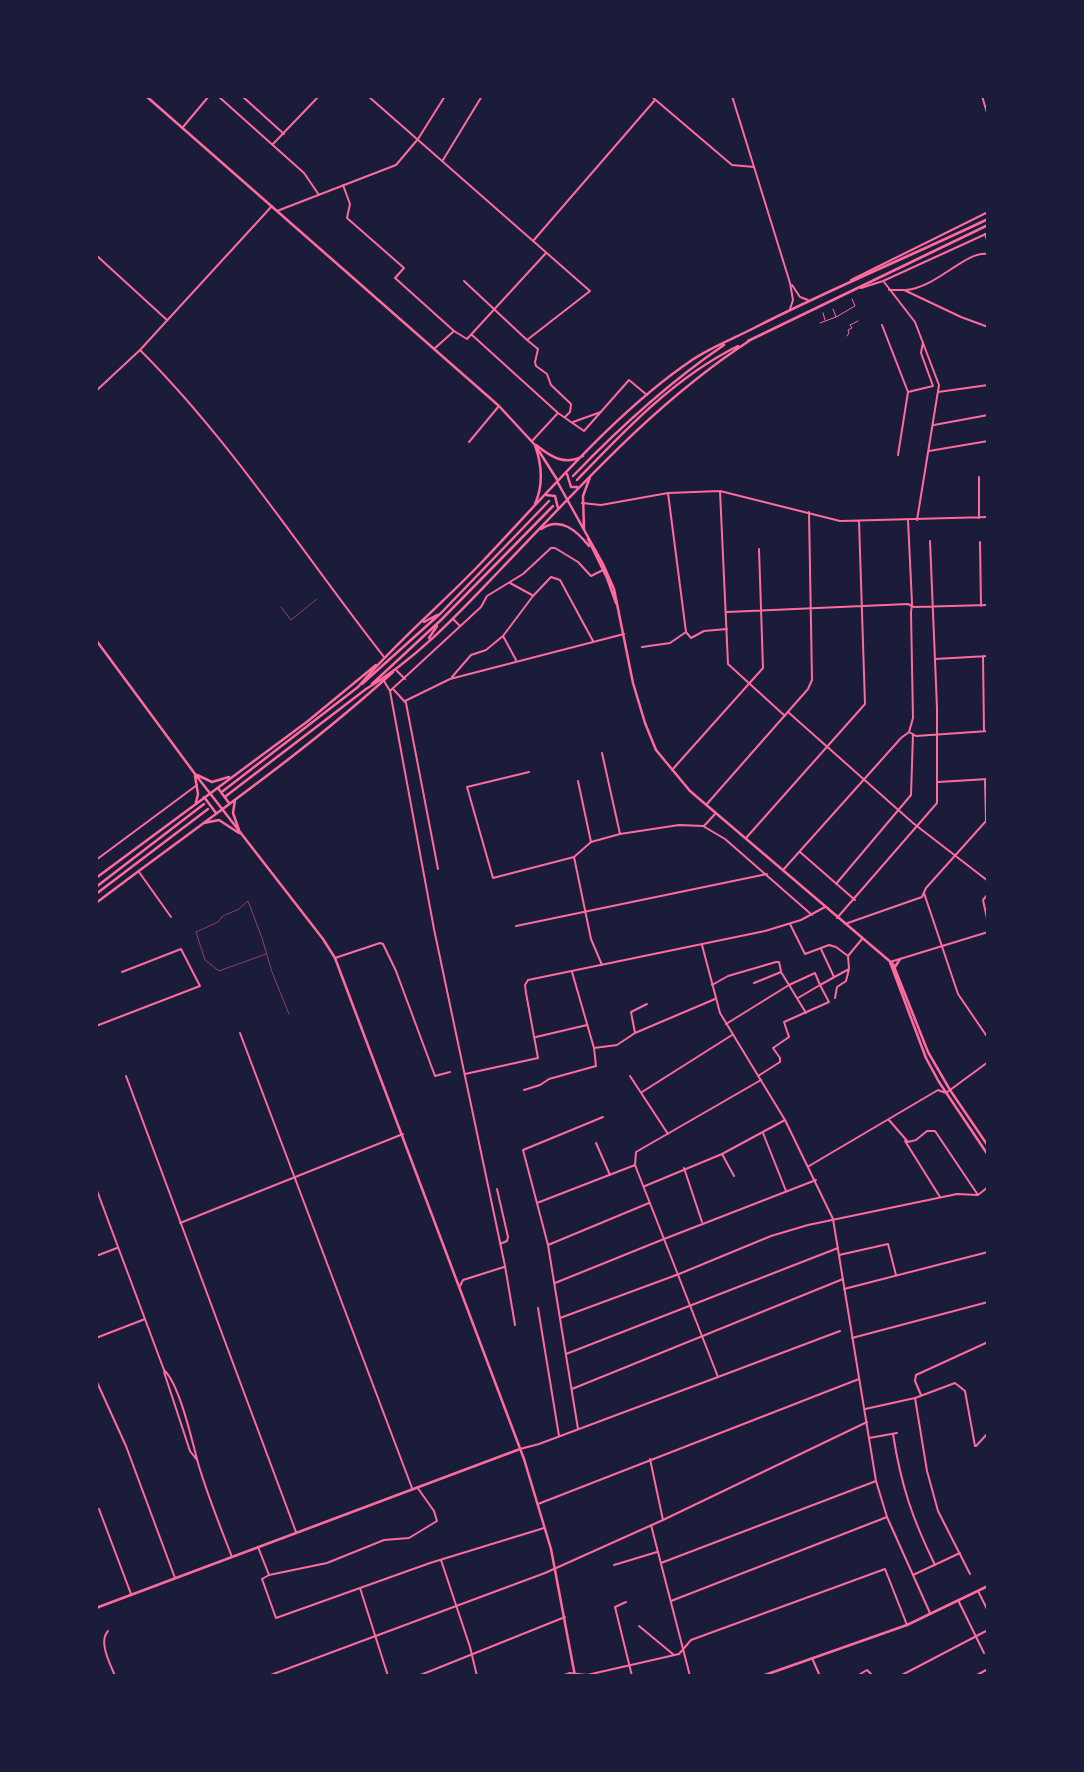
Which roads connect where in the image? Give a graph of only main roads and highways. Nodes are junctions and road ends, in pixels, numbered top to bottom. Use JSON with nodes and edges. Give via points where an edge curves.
{"nodes":[{"id":1,"x":146,"y":96,"type":"edge"},
{"id":2,"x":988,"y":219,"type":"edge"},
{"id":3,"x":988,"y":225,"type":"edge"},
{"id":4,"x":732,"y":340,"type":"junction"},
{"id":5,"x":749,"y":341,"type":"junction"},
{"id":6,"x":535,"y":445,"type":"junction"},
{"id":7,"x":586,"y":454,"type":"junction"},
{"id":8,"x":594,"y":471,"type":"junction"},
{"id":9,"x":568,"y":473,"type":"junction"},
{"id":10,"x":573,"y":476,"type":"dead end"},
{"id":11,"x":577,"y":480,"type":"dead end"},
{"id":12,"x":558,"y":482,"type":"junction"},
{"id":13,"x":579,"y":487,"type":"junction"},
{"id":14,"x":545,"y":496,"type":"junction"},
{"id":15,"x":567,"y":500,"type":"junction"},
{"id":16,"x":549,"y":501,"type":"dead end"},
{"id":17,"x":552,"y":506,"type":"dead end"},
{"id":18,"x":558,"y":509,"type":"junction"},
{"id":19,"x":532,"y":510,"type":"junction"},
{"id":20,"x":585,"y":532,"type":"junction"},
{"id":21,"x":536,"y":533,"type":"junction"},
{"id":22,"x":592,"y":550,"type":"junction"},
{"id":23,"x":440,"y":613,"type":"junction"},
{"id":24,"x":619,"y":613,"type":"junction"},
{"id":25,"x":441,"y":620,"type":"junction"},
{"id":26,"x":421,"y":624,"type":"junction"},
{"id":27,"x":96,"y":640,"type":"edge"},
{"id":28,"x":426,"y":643,"type":"junction"},
{"id":29,"x":377,"y":664,"type":"junction"},
{"id":30,"x":395,"y":671,"type":"junction"},
{"id":31,"x":358,"y":687,"type":"junction"},
{"id":32,"x":366,"y":689,"type":"junction"},
{"id":33,"x":195,"y":774,"type":"junction"},
{"id":34,"x":235,"y":774,"type":"junction"},
{"id":35,"x":218,"y":787,"type":"junction"},
{"id":36,"x":222,"y":791,"type":"dead end"},
{"id":37,"x":210,"y":793,"type":"junction"},
{"id":38,"x":226,"y":796,"type":"dead end"},
{"id":39,"x":204,"y":797,"type":"junction"},
{"id":40,"x":235,"y":799,"type":"junction"},
{"id":41,"x":196,"y":803,"type":"junction"},
{"id":42,"x":229,"y":803,"type":"junction"},
{"id":43,"x":204,"y":804,"type":"dead end"},
{"id":44,"x":208,"y":809,"type":"dead end"},
{"id":45,"x":222,"y":809,"type":"junction"},
{"id":46,"x":216,"y":813,"type":"junction"},
{"id":47,"x":200,"y":824,"type":"junction"},
{"id":48,"x":241,"y":834,"type":"junction"},
{"id":49,"x":96,"y":878,"type":"edge"},
{"id":50,"x":96,"y":887,"type":"edge"},
{"id":51,"x":96,"y":894,"type":"edge"},
{"id":52,"x":96,"y":902,"type":"edge"},
{"id":53,"x":900,"y":959,"type":"road end"},
{"id":54,"x":890,"y":962,"type":"junction"},
{"id":55,"x":895,"y":968,"type":"junction"},
{"id":56,"x":988,"y":1146,"type":"edge"},
{"id":57,"x":988,"y":1155,"type":"edge"},
{"id":58,"x":520,"y":1449,"type":"junction"},
{"id":59,"x":988,"y":1586,"type":"edge"},
{"id":60,"x":96,"y":1608,"type":"edge"},
{"id":61,"x":575,"y":1675,"type":"edge"},
{"id":62,"x":762,"y":1676,"type":"edge"}],
"edges":[{"from":1,"to":6,"type":"main road","via":[[499,406]]},
{"from":2,"to":4,"type":"main road","via":[[808,300]]},
{"from":3,"to":5,"type":"main road"},
{"from":4,"to":7,"type":"main road","via":[[693,360],[647,395]]},
{"from":4,"to":10,"type":"main road","via":[[656,396]]},
{"from":5,"to":8,"type":"main road","via":[[663,405]]},
{"from":5,"to":11,"type":"main road","via":[[699,369],[659,400]]},
{"from":6,"to":7,"type":"main road","via":[[560,460],[574,460]]},
{"from":6,"to":12,"type":"main road"},
{"from":6,"to":19,"type":"main road","via":[[541,464],[541,480]]},
{"from":7,"to":9,"type":"main road"},
{"from":8,"to":13,"type":"main road"},
{"from":8,"to":20,"type":"main road","via":[[585,486],[582,503]]},
{"from":9,"to":12,"type":"main road"},
{"from":9,"to":13,"type":"main road","via":[[571,487]]},
{"from":12,"to":14,"type":"main road"},
{"from":12,"to":15,"type":"main road"},
{"from":13,"to":15,"type":"main road"},
{"from":14,"to":18,"type":"main road","via":[[555,496]]},
{"from":14,"to":19,"type":"main road"},
{"from":15,"to":18,"type":"main road"},
{"from":15,"to":20,"type":"main road"},
{"from":16,"to":23,"type":"main road"},
{"from":17,"to":25,"type":"main road"},
{"from":18,"to":21,"type":"main road"},
{"from":19,"to":26,"type":"main road"},
{"from":20,"to":22,"type":"main road"},
{"from":20,"to":24,"type":"main road","via":[[610,576]]},
{"from":21,"to":22,"type":"main road","via":[[550,525],[562,524],[575,530]]},
{"from":21,"to":28,"type":"main road"},
{"from":22,"to":24,"type":"main road"},
{"from":23,"to":26,"type":"main road"},
{"from":23,"to":31,"type":"main road"},
{"from":24,"to":54,"type":"main road","via":[[632,680],[656,750],[706,805]]},
{"from":25,"to":28,"type":"main road"},
{"from":25,"to":32,"type":"main road"},
{"from":26,"to":29,"type":"main road"},
{"from":27,"to":33,"type":"main road"},
{"from":28,"to":30,"type":"main road"},
{"from":29,"to":31,"type":"main road"},
{"from":29,"to":34,"type":"main road"},
{"from":30,"to":32,"type":"main road"},
{"from":30,"to":40,"type":"main road"},
{"from":31,"to":36,"type":"main road"},
{"from":32,"to":38,"type":"main road"},
{"from":33,"to":34,"type":"main road","via":[[216,782]]},
{"from":33,"to":37,"type":"main road"},
{"from":33,"to":41,"type":"main road"},
{"from":34,"to":35,"type":"main road"},
{"from":35,"to":37,"type":"main road"},
{"from":35,"to":42,"type":"main road"},
{"from":37,"to":39,"type":"main road"},
{"from":37,"to":45,"type":"main road"},
{"from":39,"to":41,"type":"main road"},
{"from":39,"to":46,"type":"main road"},
{"from":40,"to":42,"type":"main road"},
{"from":40,"to":48,"type":"main road","via":[[233,813]]},
{"from":41,"to":49,"type":"main road"},
{"from":42,"to":45,"type":"main road"},
{"from":43,"to":50,"type":"main road"},
{"from":44,"to":51,"type":"main road"},
{"from":45,"to":46,"type":"main road"},
{"from":45,"to":48,"type":"main road"},
{"from":46,"to":47,"type":"main road"},
{"from":47,"to":48,"type":"main road","via":[[220,820]]},
{"from":47,"to":52,"type":"main road"},
{"from":48,"to":58,"type":"main road","via":[[323,939],[334,958]]},
{"from":53,"to":55,"type":"main road"},
{"from":54,"to":55,"type":"main road"},
{"from":54,"to":57,"type":"main road","via":[[921,1047],[946,1093]]},
{"from":55,"to":56,"type":"main road","via":[[924,1042],[950,1090]]},
{"from":58,"to":60,"type":"main road"},
{"from":58,"to":61,"type":"main road","via":[[555,1568]]},
{"from":59,"to":62,"type":"main road","via":[[907,1625]]}]}
